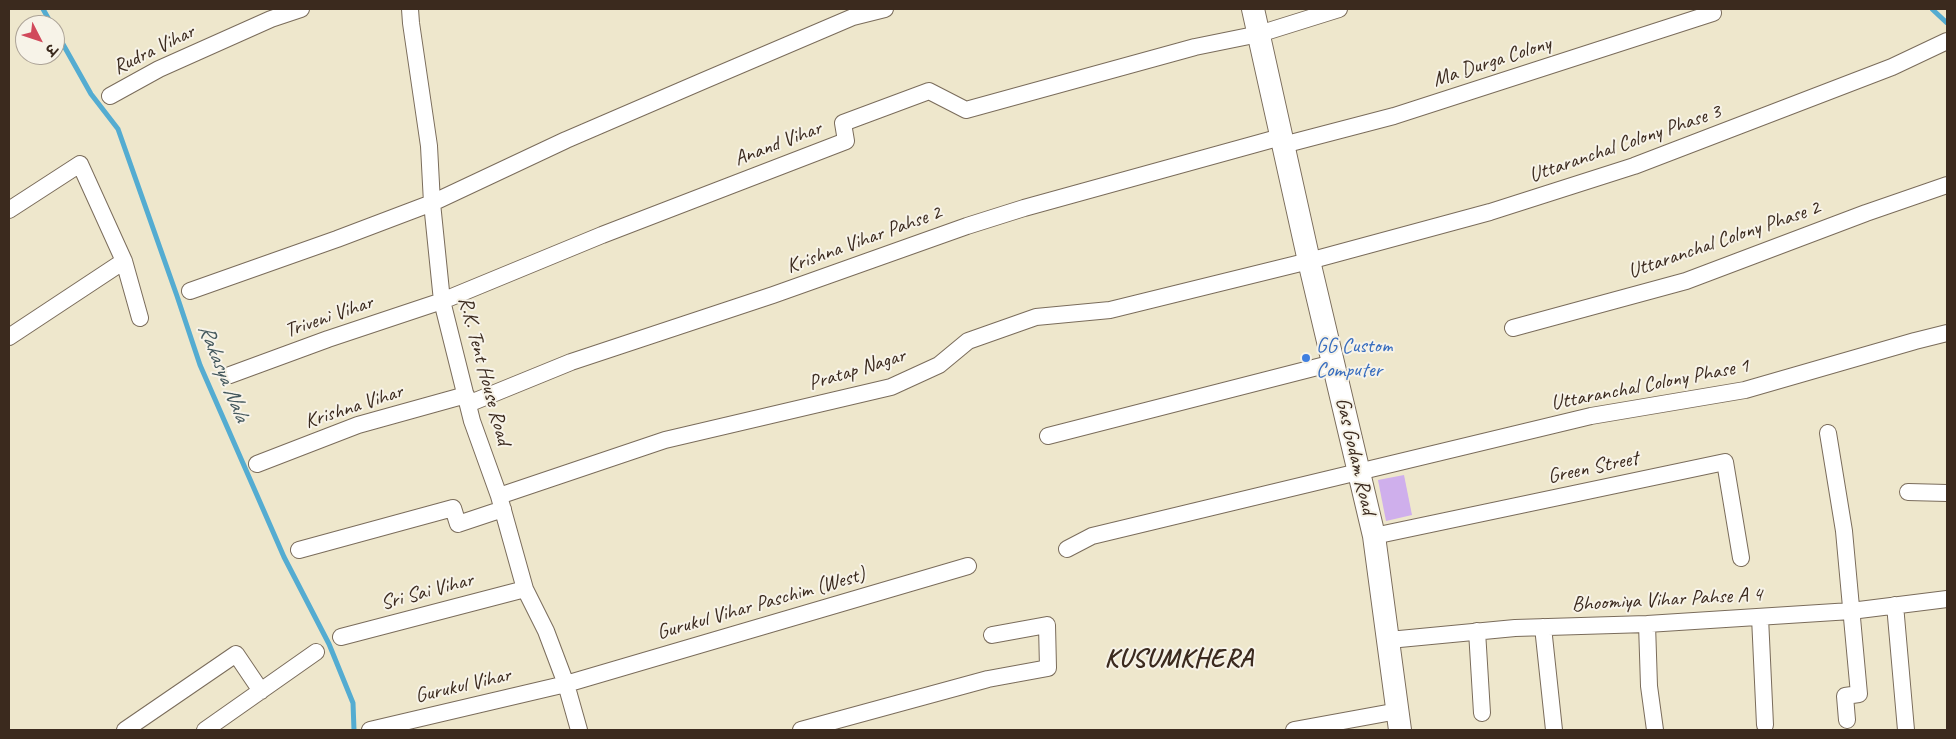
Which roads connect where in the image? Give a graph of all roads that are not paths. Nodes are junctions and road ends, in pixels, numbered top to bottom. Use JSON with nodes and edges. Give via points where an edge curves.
{"nodes":[{"id":1,"x":302,"y":9,"type":"edge"},
{"id":2,"x":410,"y":9,"type":"edge"},
{"id":3,"x":885,"y":9,"type":"edge"},
{"id":4,"x":1253,"y":9,"type":"edge"},
{"id":5,"x":1340,"y":9,"type":"edge"},
{"id":6,"x":1713,"y":13,"type":"dead end"},
{"id":7,"x":1259,"y":34,"type":"junction"},
{"id":8,"x":1947,"y":41,"type":"edge"},
{"id":9,"x":110,"y":96,"type":"dead end"},
{"id":10,"x":1282,"y":140,"type":"junction"},
{"id":11,"x":1947,"y":185,"type":"edge"},
{"id":12,"x":432,"y":203,"type":"junction"},
{"id":13,"x":9,"y":210,"type":"edge"},
{"id":14,"x":1309,"y":261,"type":"junction"},
{"id":15,"x":124,"y":262,"type":"junction"},
{"id":16,"x":190,"y":291,"type":"dead end"},
{"id":17,"x":442,"y":301,"type":"junction"},
{"id":18,"x":140,"y":318,"type":"dead end"},
{"id":19,"x":1513,"y":328,"type":"dead end"},
{"id":20,"x":1947,"y":334,"type":"edge"},
{"id":21,"x":9,"y":336,"type":"edge"},
{"id":22,"x":1333,"y":363,"type":"junction"},
{"id":23,"x":230,"y":374,"type":"dead end"},
{"id":24,"x":467,"y":400,"type":"junction"},
{"id":25,"x":1828,"y":433,"type":"dead end"},
{"id":26,"x":1048,"y":436,"type":"dead end"},
{"id":27,"x":257,"y":464,"type":"dead end"},
{"id":28,"x":1359,"y":472,"type":"junction"},
{"id":29,"x":1908,"y":492,"type":"dead end"},
{"id":30,"x":1947,"y":493,"type":"edge"},
{"id":31,"x":501,"y":503,"type":"junction"},
{"id":32,"x":1374,"y":536,"type":"junction"},
{"id":33,"x":1067,"y":549,"type":"dead end"},
{"id":34,"x":299,"y":550,"type":"dead end"},
{"id":35,"x":1742,"y":558,"type":"dead end"},
{"id":36,"x":968,"y":566,"type":"dead end"},
{"id":37,"x":524,"y":589,"type":"junction"},
{"id":38,"x":1947,"y":600,"type":"edge"},
{"id":39,"x":1895,"y":605,"type":"junction"},
{"id":40,"x":1851,"y":611,"type":"junction"},
{"id":41,"x":1760,"y":617,"type":"junction"},
{"id":42,"x":1647,"y":624,"type":"junction"},
{"id":43,"x":1543,"y":627,"type":"junction"},
{"id":44,"x":1477,"y":631,"type":"junction"},
{"id":45,"x":992,"y":635,"type":"dead end"},
{"id":46,"x":341,"y":637,"type":"dead end"},
{"id":47,"x":1389,"y":640,"type":"junction"},
{"id":48,"x":316,"y":652,"type":"dead end"},
{"id":49,"x":566,"y":684,"type":"junction"},
{"id":50,"x":261,"y":691,"type":"junction"},
{"id":51,"x":1482,"y":713,"type":"dead end"},
{"id":52,"x":1847,"y":720,"type":"dead end"},
{"id":53,"x":1399,"y":721,"type":"edge"},
{"id":54,"x":1765,"y":725,"type":"dead end"},
{"id":55,"x":125,"y":730,"type":"edge"},
{"id":56,"x":205,"y":730,"type":"edge"},
{"id":57,"x":370,"y":730,"type":"edge"},
{"id":58,"x":579,"y":730,"type":"edge"},
{"id":59,"x":801,"y":730,"type":"edge"},
{"id":60,"x":1294,"y":730,"type":"edge"},
{"id":61,"x":1554,"y":730,"type":"edge"},
{"id":62,"x":1655,"y":730,"type":"edge"},
{"id":63,"x":1906,"y":730,"type":"edge"}],
"edges":[{"from":1,"to":9,"type":"street","name":"Rudra Vihar","via":[[271,19],[159,69]]},
{"from":2,"to":12,"type":"street","name":"R.K. Tent House Road","via":[[429,146]]},
{"from":3,"to":12,"type":"street","via":[[853,17],[703,81]]},
{"from":4,"to":7,"type":"main road","name":"Gas Godam Road"},
{"from":5,"to":7,"type":"street"},
{"from":6,"to":10,"type":"street","name":"Ma Durga Colony","via":[[1403,113]]},
{"from":7,"to":10,"type":"main road","name":"Gas Godam Road"},
{"from":7,"to":17,"type":"street","name":"Anand Vihar","via":[[1195,47],[966,110],[929,90],[843,123],[846,141]]},
{"from":8,"to":14,"type":"street","name":"Uttaranchal Colony Phase 3","via":[[1892,67],[1634,166],[1490,212]]},
{"from":10,"to":14,"type":"main road","name":"Gas Godam Road"},
{"from":10,"to":24,"type":"street","name":"Krishna Vihar Pahse 2","via":[[1033,205],[967,226]]},
{"from":11,"to":19,"type":"street","name":"Uttaranchal Colony Phase 2","via":[[1686,281]]},
{"from":12,"to":16,"type":"street"},
{"from":12,"to":17,"type":"street","name":"R.K. Tent House Road"},
{"from":13,"to":15,"type":"street","via":[[80,164]]},
{"from":14,"to":22,"type":"main road","name":"Gas Godam Road"},
{"from":14,"to":31,"type":"street","name":"Pratap Nagar","via":[[1110,310],[1036,317],[968,341],[939,365],[891,387],[665,440]]},
{"from":15,"to":18,"type":"street"},
{"from":15,"to":21,"type":"street"},
{"from":17,"to":23,"type":"street","name":"Triveni Vihar"},
{"from":17,"to":24,"type":"street","name":"R.K. Tent House Road"},
{"from":20,"to":28,"type":"street","name":"Uttaranchal Colony Phase 1","via":[[1746,390],[1591,416]]},
{"from":22,"to":26,"type":"street"},
{"from":22,"to":28,"type":"main road","name":"Gas Godam Road"},
{"from":24,"to":27,"type":"street","name":"Krishna Vihar","via":[[358,425]]},
{"from":24,"to":31,"type":"street","name":"R.K. Tent House Road"},
{"from":25,"to":40,"type":"street","via":[[1844,531]]},
{"from":28,"to":32,"type":"main road","name":"Gas Godam Road"},
{"from":28,"to":33,"type":"street","name":"Uttaranchal Colony Phase 1","via":[[1092,536]]},
{"from":29,"to":30,"type":"street"},
{"from":31,"to":34,"type":"street","name":"Pratap Nagar","via":[[458,524],[453,508]]},
{"from":31,"to":37,"type":"street","name":"R.K. Tent House Road"},
{"from":32,"to":35,"type":"street","name":"Green Street","via":[[1726,462]]},
{"from":32,"to":47,"type":"main road","name":"Gas Godam Road"},
{"from":36,"to":49,"type":"street","name":"Gurukul Vihar Paschim (West)"},
{"from":37,"to":46,"type":"street","name":"Sri Sai Vihar"},
{"from":37,"to":49,"type":"street","name":"R.K. Tent House Road","via":[[546,630]]},
{"from":38,"to":39,"type":"street","name":"Bhoomiya Vihar Pahse A 4"},
{"from":39,"to":40,"type":"street","name":"Bhoomiya Vihar Pahse A 4"},
{"from":39,"to":63,"type":"street"},
{"from":40,"to":41,"type":"street","name":"Bhoomiya Vihar Pahse A 4"},
{"from":40,"to":52,"type":"street","via":[[1858,694],[1845,696]]},
{"from":41,"to":42,"type":"street","name":"Bhoomiya Vihar Pahse A 4"},
{"from":41,"to":54,"type":"street"},
{"from":42,"to":43,"type":"street","name":"Bhoomiya Vihar Pahse A 4"},
{"from":42,"to":62,"type":"street","via":[[1649,686]]},
{"from":43,"to":44,"type":"street","name":"Bhoomiya Vihar Pahse A 4"},
{"from":43,"to":61,"type":"street"},
{"from":44,"to":47,"type":"street","name":"Bhoomiya Vihar Pahse A 4"},
{"from":44,"to":51,"type":"street"},
{"from":45,"to":59,"type":"street","via":[[1047,625],[1048,668],[988,679]]},
{"from":47,"to":53,"type":"main road","name":"Gas Godam Road"},
{"from":48,"to":50,"type":"street"},
{"from":49,"to":57,"type":"street","name":"Gurukul Vihar"},
{"from":49,"to":58,"type":"street","name":"R.K. Tent House Road"},
{"from":50,"to":55,"type":"street","via":[[236,654]]},
{"from":50,"to":56,"type":"street"},
{"from":53,"to":60,"type":"street"}]}
